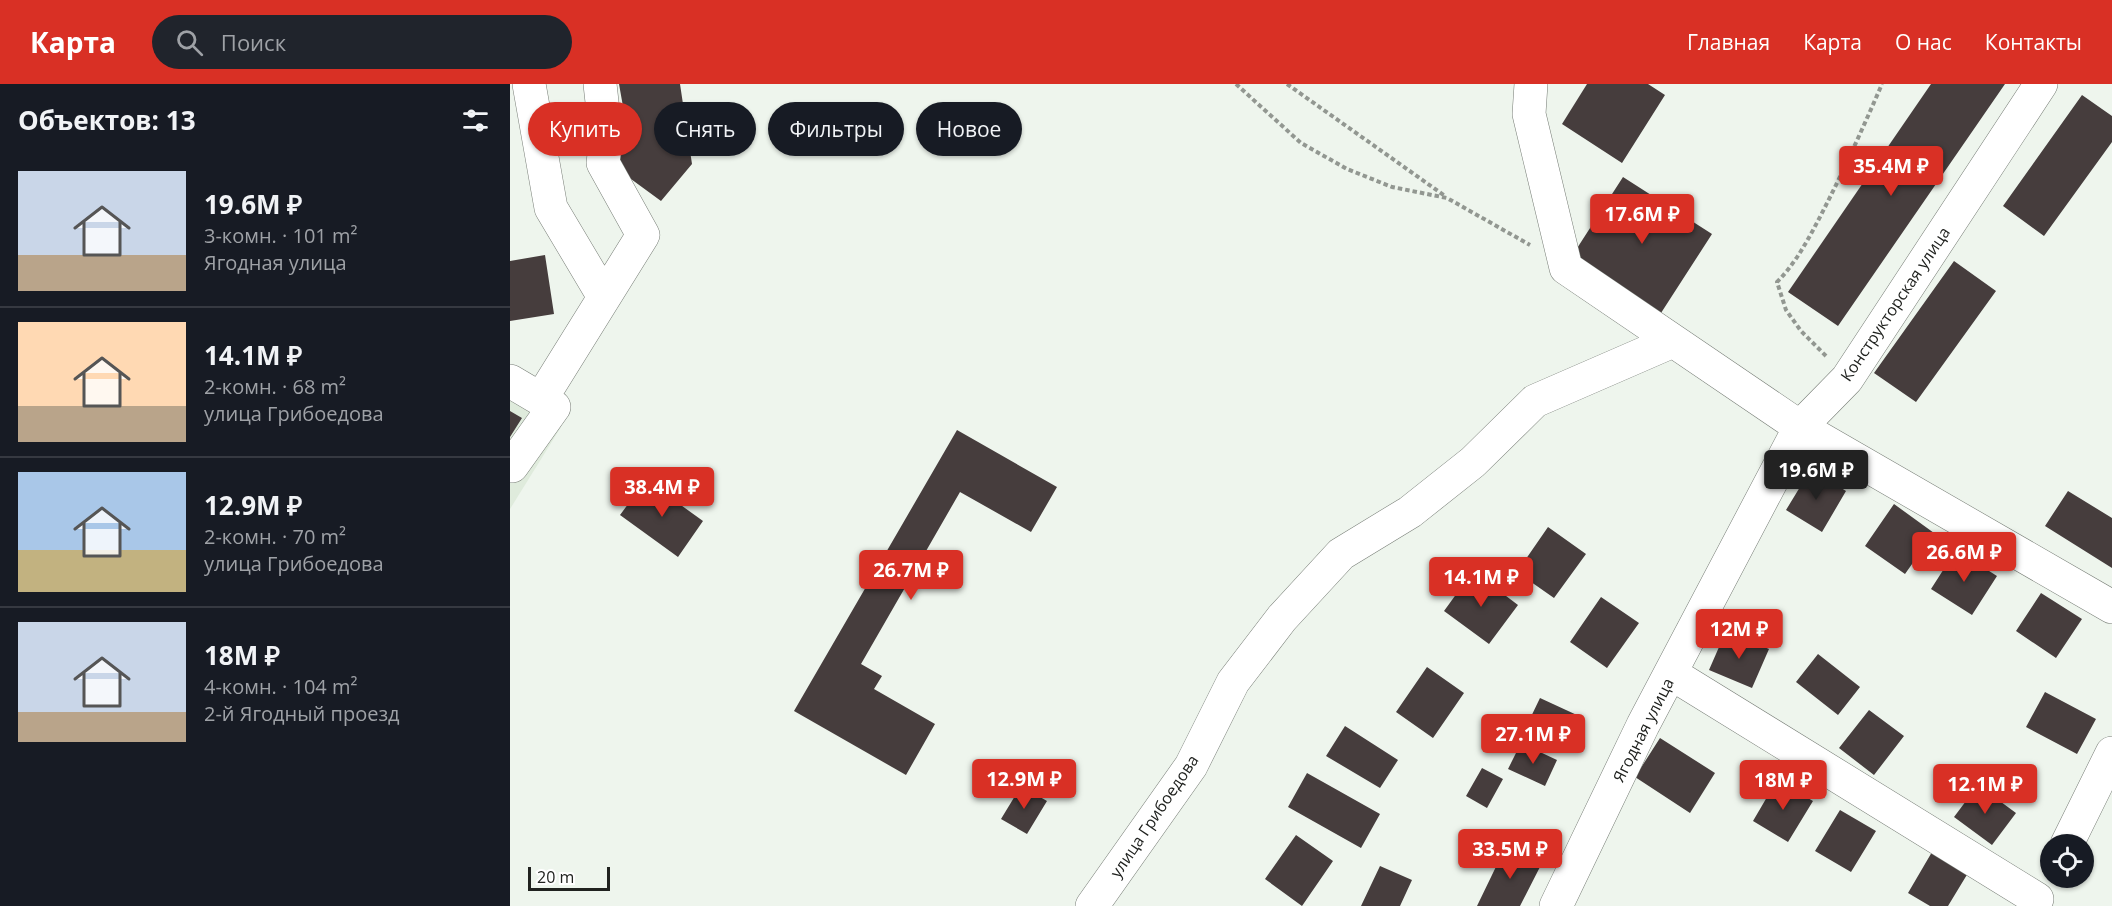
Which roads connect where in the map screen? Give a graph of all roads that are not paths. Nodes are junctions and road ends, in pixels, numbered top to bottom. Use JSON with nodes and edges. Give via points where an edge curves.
{"nodes":[{"id":1,"x":529,"y":84,"type":"edge"},
{"id":2,"x":600,"y":84,"type":"edge"},
{"id":3,"x":1531,"y":84,"type":"edge"},
{"id":4,"x":2041,"y":84,"type":"edge"},
{"id":5,"x":604,"y":297,"type":"junction"},
{"id":6,"x":1673,"y":341,"type":"junction"},
{"id":7,"x":510,"y":381,"type":"edge"},
{"id":8,"x":541,"y":399,"type":"junction"},
{"id":9,"x":1800,"y":427,"type":"junction"},
{"id":10,"x":510,"y":464,"type":"edge"},
{"id":11,"x":2112,"y":607,"type":"edge"},
{"id":12,"x":1672,"y":674,"type":"junction"},
{"id":13,"x":2112,"y":753,"type":"edge"},
{"id":14,"x":2072,"y":834,"type":"edge"},
{"id":15,"x":2040,"y":893,"type":"edge"},
{"id":16,"x":1092,"y":906,"type":"edge"},
{"id":17,"x":1556,"y":906,"type":"edge"}],
"edges":[{"from":1,"to":5,"type":"street","via":[[551,208]]},
{"from":2,"to":5,"type":"street","via":[[606,138],[603,163],[642,235]]},
{"from":3,"to":6,"type":"street","via":[[1529,114],[1566,268]]},
{"from":4,"to":9,"type":"street","name":"Конструкторская улица","via":[[1846,379]]},
{"from":5,"to":8,"type":"street"},
{"from":6,"to":9,"type":"street"},
{"from":6,"to":16,"type":"street","name":"улица Грибоедова","via":[[1535,401],[1473,462],[1410,512],[1341,554],[1282,618],[1233,682],[1191,766]]},
{"from":7,"to":8,"type":"street"},
{"from":8,"to":10,"type":"street","via":[[554,407],[513,466]]},
{"from":9,"to":11,"type":"street"},
{"from":9,"to":12,"type":"street","name":"Ягодная улица"},
{"from":12,"to":15,"type":"street"},
{"from":12,"to":17,"type":"street","name":"Ягодная улица","via":[[1643,725]]},
{"from":13,"to":14,"type":"street"}]}
